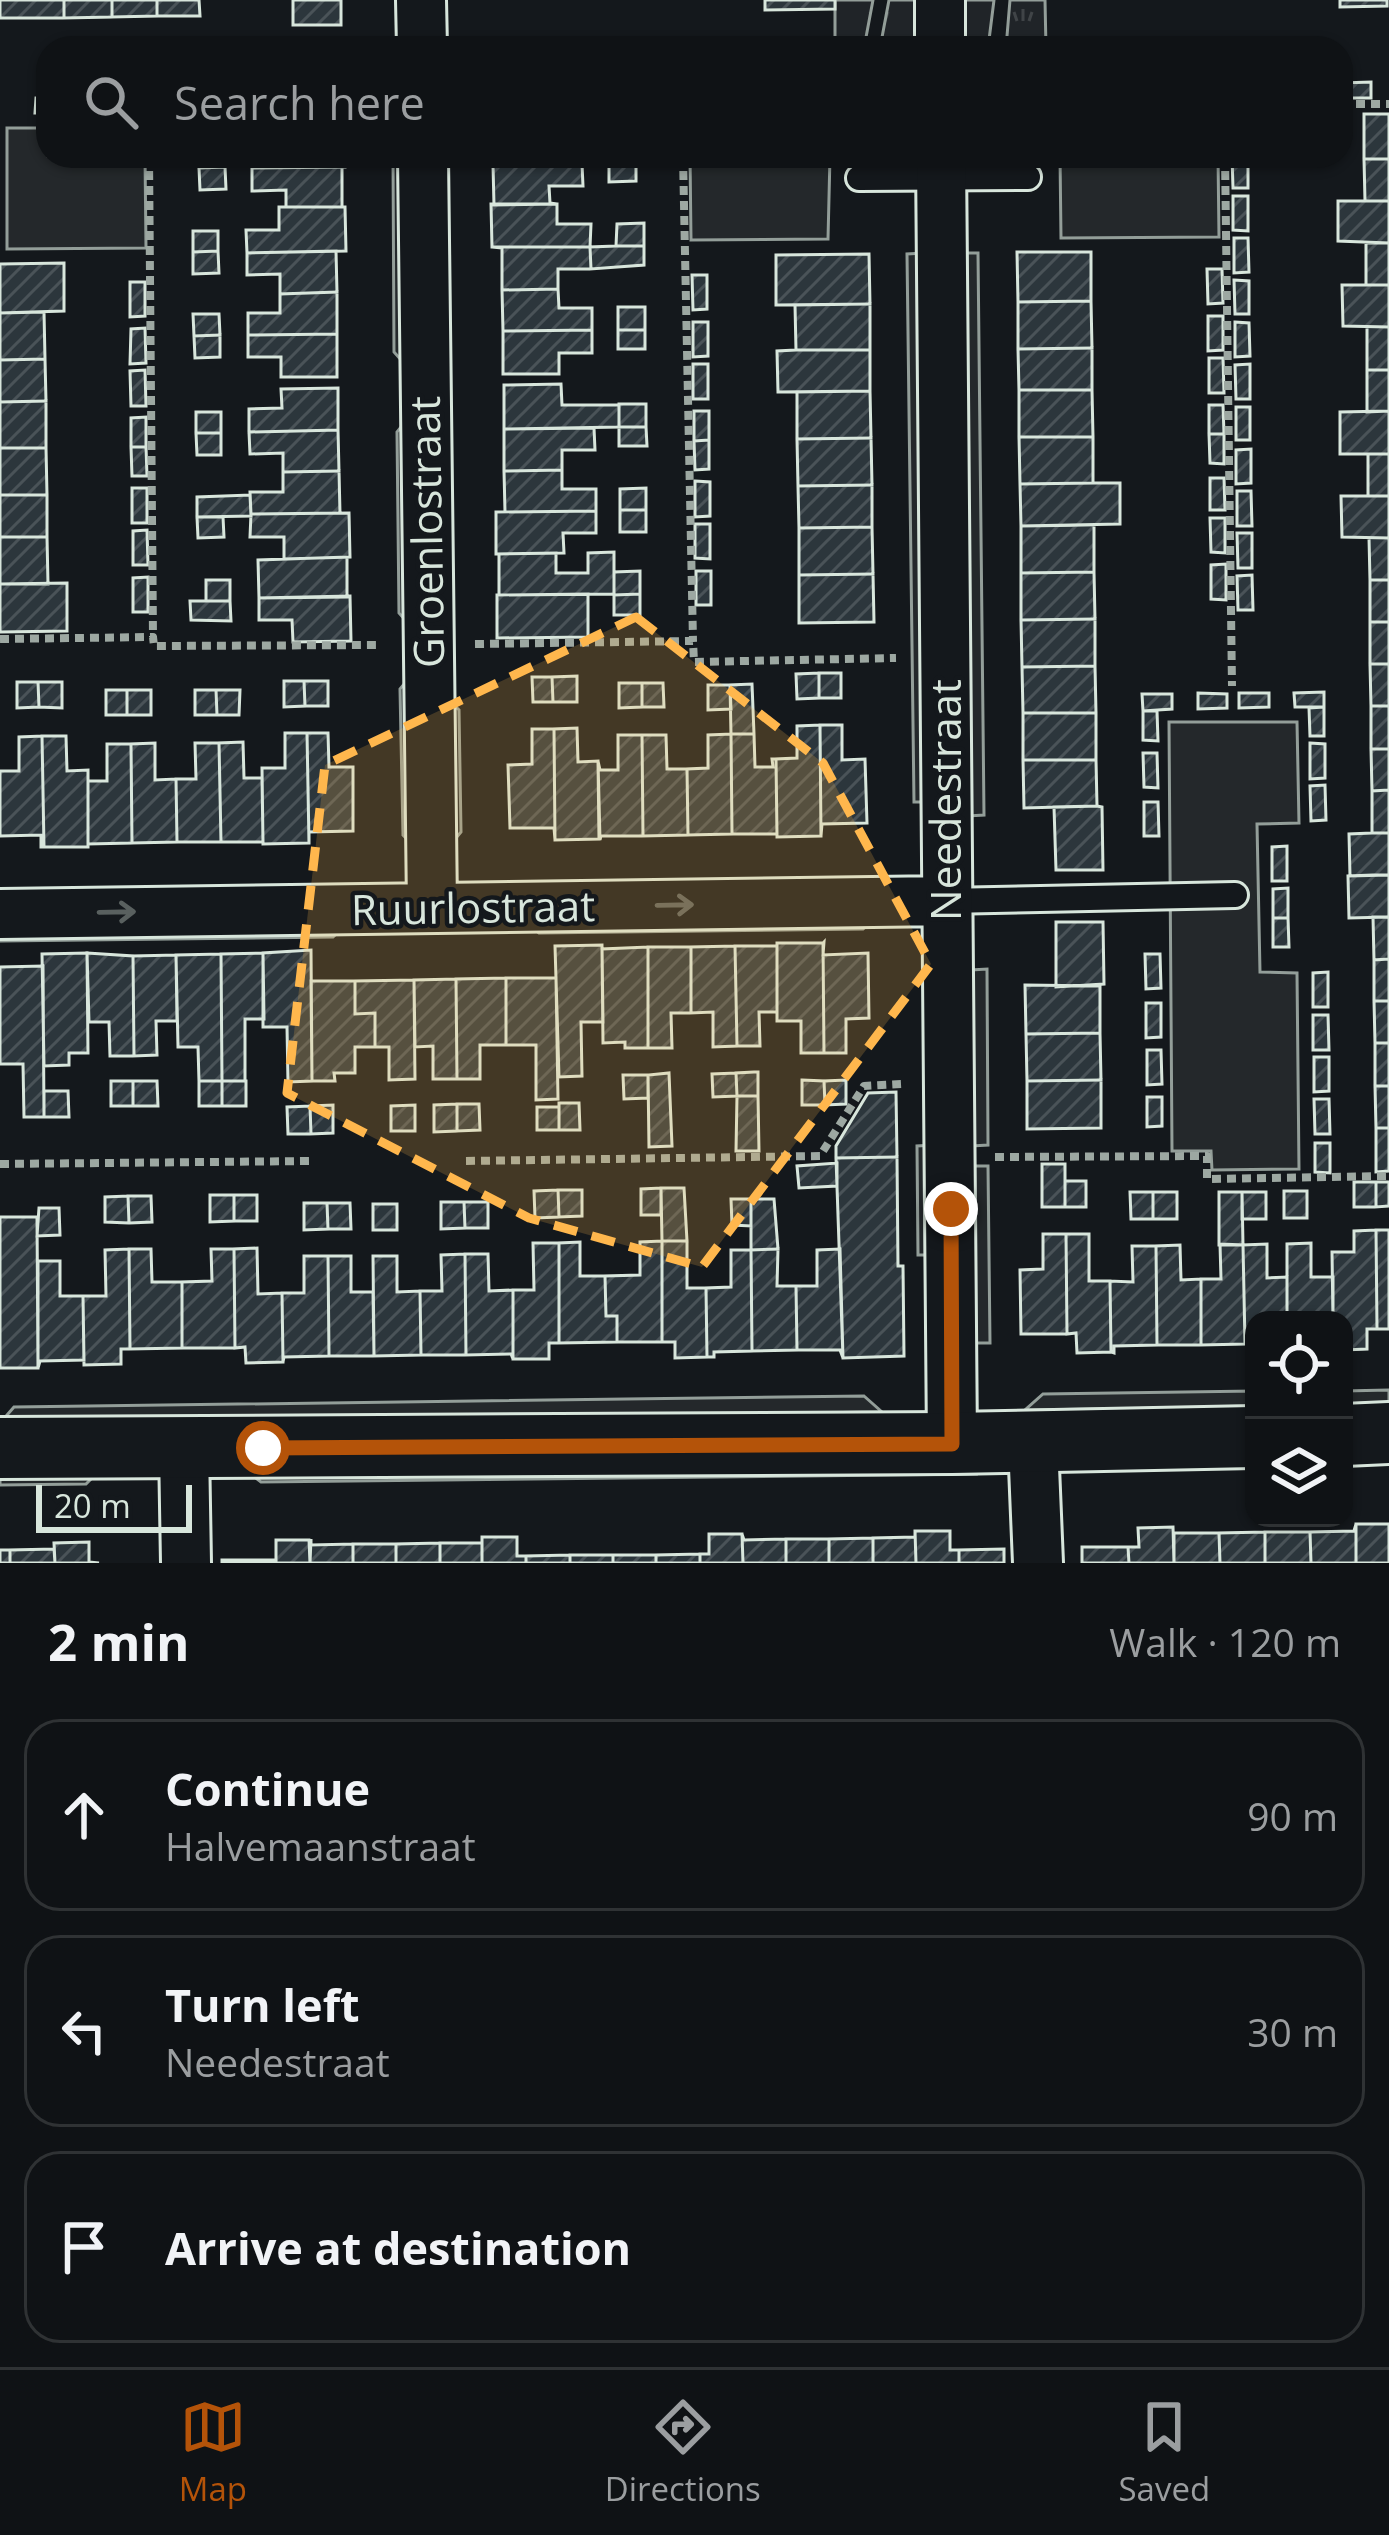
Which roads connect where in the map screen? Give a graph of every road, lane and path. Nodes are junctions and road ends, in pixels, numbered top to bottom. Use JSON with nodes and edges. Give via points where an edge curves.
{"nodes":[{"id":1,"x":421,"y":0,"type":"edge"},
{"id":2,"x":940,"y":0,"type":"edge"},
{"id":3,"x":422,"y":36,"type":"edge"},
{"id":4,"x":940,"y":36,"type":"edge"},
{"id":5,"x":1353,"y":104,"type":"edge"},
{"id":6,"x":1389,"y":104,"type":"edge"},
{"id":7,"x":149,"y":168,"type":"edge"},
{"id":8,"x":423,"y":168,"type":"edge"},
{"id":9,"x":683,"y":168,"type":"edge"},
{"id":10,"x":934,"y":168,"type":"edge"},
{"id":11,"x":941,"y":168,"type":"edge"},
{"id":12,"x":950,"y":168,"type":"edge"},
{"id":13,"x":1226,"y":168,"type":"edge"},
{"id":14,"x":1028,"y":177,"type":"dead end"},
{"id":15,"x":859,"y":178,"type":"dead end"},
{"id":16,"x":153,"y":638,"type":"junction"},
{"id":17,"x":0,"y":639,"type":"edge"},
{"id":18,"x":693,"y":641,"type":"junction"},
{"id":19,"x":466,"y":644,"type":"dead end"},
{"id":20,"x":393,"y":645,"type":"dead end"},
{"id":21,"x":903,"y":658,"type":"dead end"},
{"id":22,"x":1232,"y":686,"type":"dead end"},
{"id":23,"x":1235,"y":895,"type":"dead end"},
{"id":24,"x":946,"y":901,"type":"junction"},
{"id":25,"x":432,"y":908,"type":"junction"},
{"id":26,"x":0,"y":914,"type":"edge"},
{"id":27,"x":908,"y":1084,"type":"dead end"},
{"id":28,"x":993,"y":1157,"type":"dead end"},
{"id":29,"x":466,"y":1161,"type":"dead end"},
{"id":30,"x":311,"y":1162,"type":"dead end"},
{"id":31,"x":0,"y":1164,"type":"edge"},
{"id":32,"x":1389,"y":1176,"type":"edge"},
{"id":33,"x":1389,"y":1433,"type":"edge"},
{"id":34,"x":1353,"y":1435,"type":"edge"},
{"id":35,"x":1245,"y":1437,"type":"edge"},
{"id":36,"x":1033,"y":1443,"type":"junction"},
{"id":37,"x":952,"y":1444,"type":"junction"},
{"id":38,"x":0,"y":1448,"type":"edge"},
{"id":39,"x":184,"y":1448,"type":"junction"},
{"id":40,"x":186,"y":1563,"type":"edge"},
{"id":41,"x":1038,"y":1563,"type":"edge"}],
"edges":[{"from":1,"to":3,"type":"street"},
{"from":2,"to":4,"type":"street"},
{"from":5,"to":6,"type":"path"},
{"from":7,"to":16,"type":"path"},
{"from":8,"to":25,"type":"street","name":"Groenlostraat"},
{"from":9,"to":18,"type":"path"},
{"from":10,"to":15,"type":"lane"},
{"from":11,"to":24,"type":"street","name":"Needestraat"},
{"from":12,"to":14,"type":"lane"},
{"from":13,"to":22,"type":"path"},
{"from":16,"to":17,"type":"path"},
{"from":16,"to":20,"type":"path","via":[[154,646]]},
{"from":18,"to":19,"type":"path"},
{"from":18,"to":21,"type":"path","via":[[694,662]]},
{"from":23,"to":24,"type":"lane"},
{"from":25,"to":24,"type":"street","name":"Ruurlostraat","one_way":true},
{"from":24,"to":37,"type":"street","name":"Needestraat"},
{"from":26,"to":25,"type":"street","name":"Ruurlostraat","one_way":true},
{"from":27,"to":29,"type":"path","via":[[864,1086],[820,1156]]},
{"from":28,"to":32,"type":"path","via":[[1207,1156],[1207,1179]]},
{"from":30,"to":31,"type":"path"},
{"from":33,"to":34,"type":"street"},
{"from":35,"to":36,"type":"street"},
{"from":36,"to":37,"type":"street"},
{"from":36,"to":41,"type":"street"},
{"from":37,"to":39,"type":"street"},
{"from":38,"to":39,"type":"street"},
{"from":39,"to":40,"type":"street"}]}
